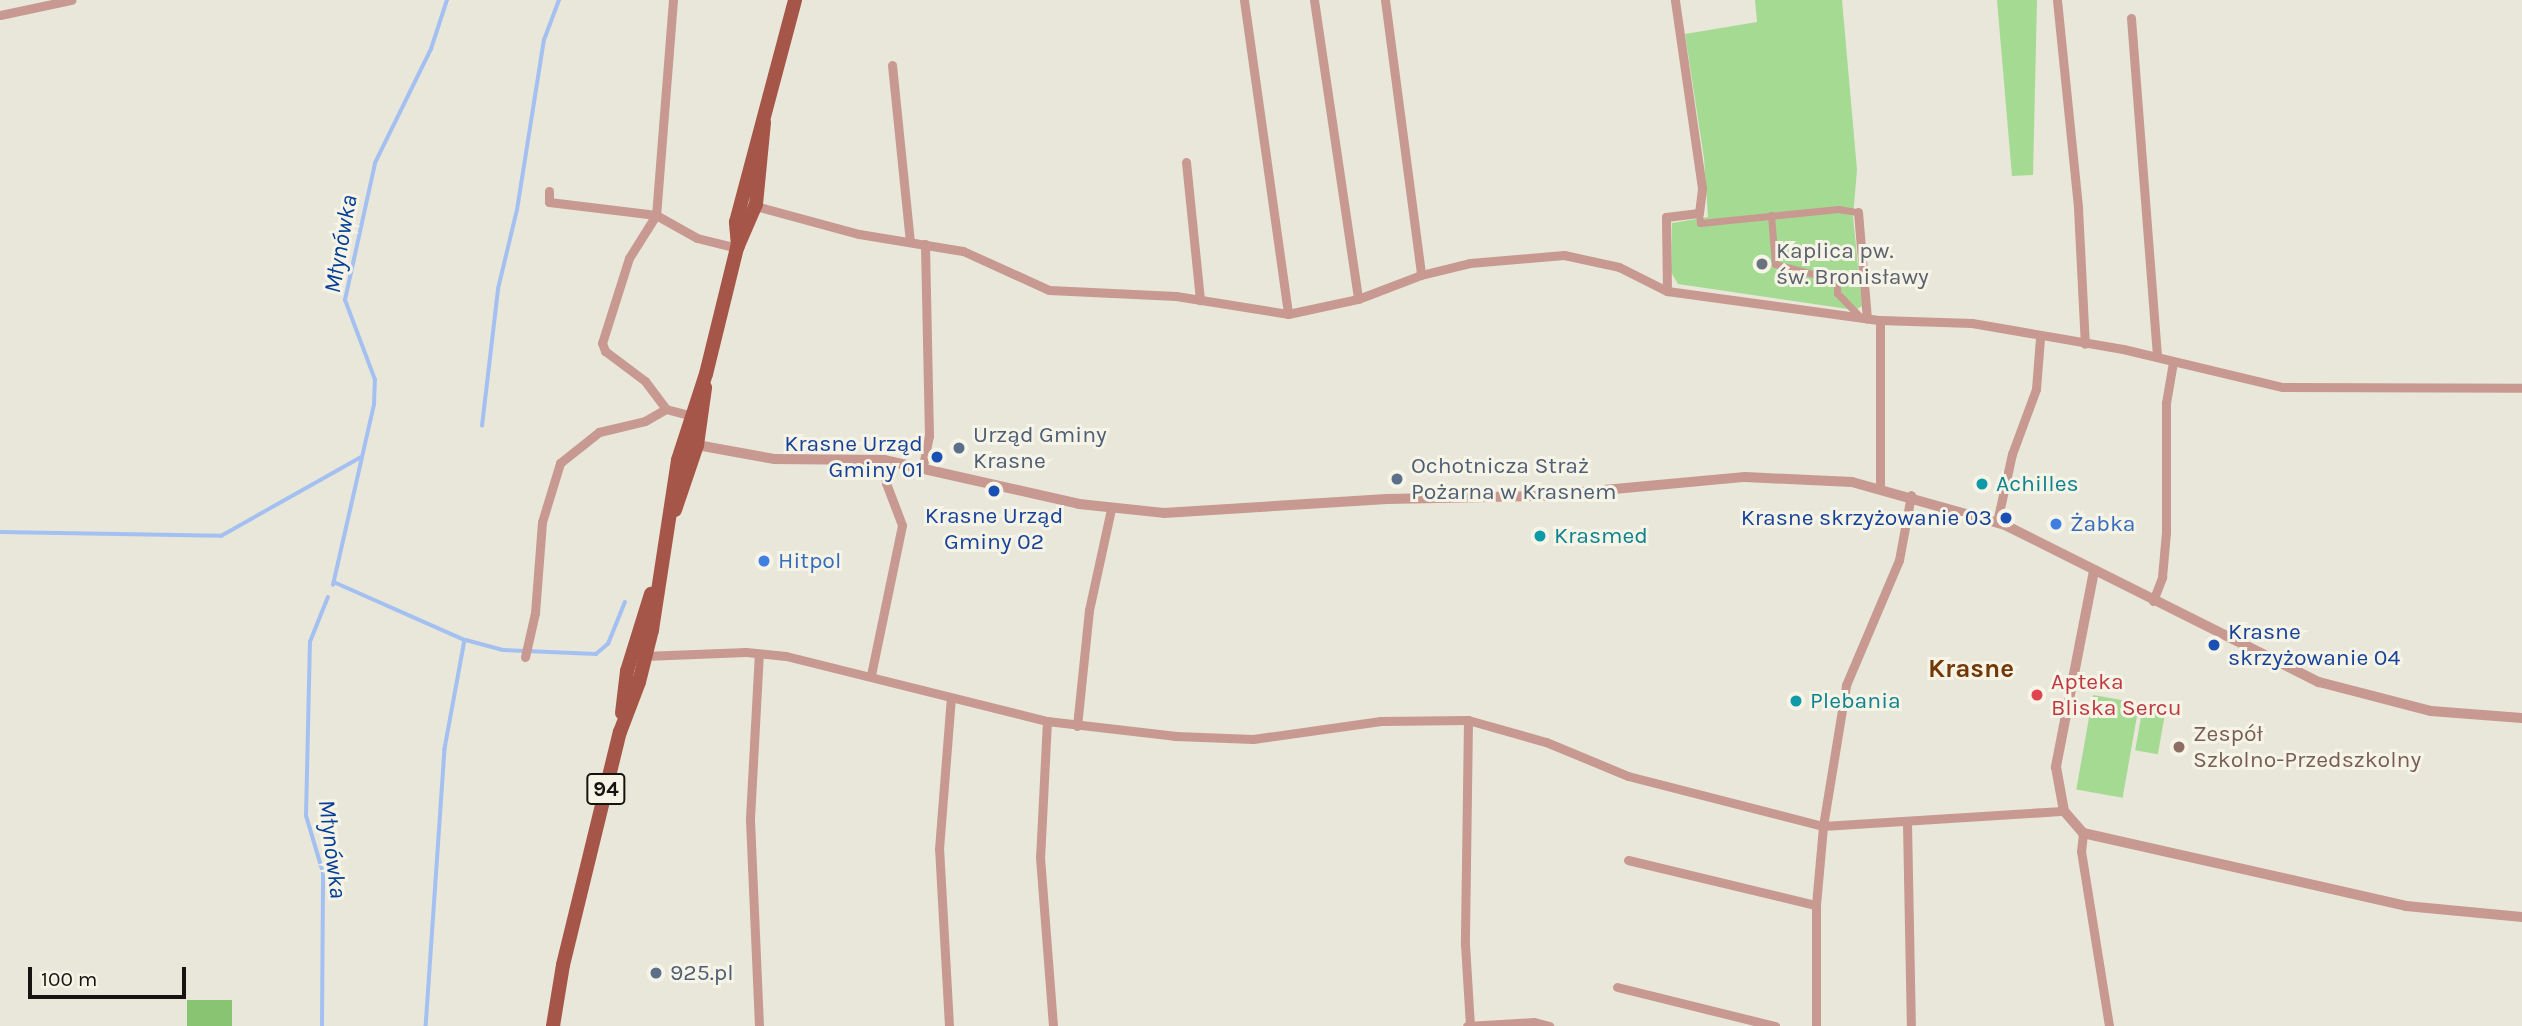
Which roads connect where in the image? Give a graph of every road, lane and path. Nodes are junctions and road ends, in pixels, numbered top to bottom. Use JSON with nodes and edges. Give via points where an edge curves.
{"nodes":[{"id":1,"x":71,"y":0,"type":"edge"},
{"id":2,"x":673,"y":0,"type":"edge"},
{"id":3,"x":795,"y":0,"type":"edge"},
{"id":4,"x":1244,"y":0,"type":"edge"},
{"id":5,"x":1314,"y":0,"type":"edge"},
{"id":6,"x":1385,"y":0,"type":"edge"},
{"id":7,"x":1675,"y":0,"type":"edge"},
{"id":8,"x":2057,"y":0,"type":"edge"},
{"id":9,"x":0,"y":15,"type":"edge"},
{"id":10,"x":2131,"y":18,"type":"dead end"},
{"id":11,"x":892,"y":65,"type":"dead end"},
{"id":12,"x":765,"y":122,"type":"junction"},
{"id":13,"x":1186,"y":162,"type":"dead end"},
{"id":14,"x":747,"y":176,"type":"junction"},
{"id":15,"x":549,"y":191,"type":"dead end"},
{"id":16,"x":755,"y":204,"type":"junction"},
{"id":17,"x":1858,"y":212,"type":"joint"},
{"id":18,"x":1699,"y":213,"type":"junction"},
{"id":19,"x":656,"y":215,"type":"junction"},
{"id":20,"x":737,"y":215,"type":"junction"},
{"id":21,"x":1771,"y":215,"type":"junction"},
{"id":22,"x":909,"y":242,"type":"junction"},
{"id":23,"x":925,"y":244,"type":"junction"},
{"id":24,"x":738,"y":247,"type":"junction"},
{"id":25,"x":1421,"y":275,"type":"junction"},
{"id":26,"x":1667,"y":291,"type":"junction"},
{"id":27,"x":1358,"y":299,"type":"junction"},
{"id":28,"x":1200,"y":300,"type":"junction"},
{"id":29,"x":1287,"y":314,"type":"junction"},
{"id":30,"x":1864,"y":318,"type":"junction"},
{"id":31,"x":1880,"y":320,"type":"junction"},
{"id":32,"x":2040,"y":338,"type":"junction"},
{"id":33,"x":2085,"y":344,"type":"junction"},
{"id":34,"x":2157,"y":357,"type":"junction"},
{"id":35,"x":2173,"y":362,"type":"junction"},
{"id":36,"x":706,"y":374,"type":"junction"},
{"id":37,"x":2522,"y":388,"type":"edge"},
{"id":38,"x":666,"y":408,"type":"junction"},
{"id":39,"x":688,"y":420,"type":"junction"},
{"id":40,"x":697,"y":444,"type":"junction"},
{"id":41,"x":678,"y":460,"type":"junction"},
{"id":42,"x":884,"y":460,"type":"junction"},
{"id":43,"x":923,"y":466,"type":"junction"},
{"id":44,"x":1880,"y":487,"type":"junction"},
{"id":45,"x":1911,"y":495,"type":"junction"},
{"id":46,"x":1111,"y":509,"type":"junction"},
{"id":47,"x":1997,"y":522,"type":"junction"},
{"id":48,"x":669,"y":524,"type":"junction"},
{"id":49,"x":2094,"y":571,"type":"junction"},
{"id":50,"x":657,"y":580,"type":"junction"},
{"id":51,"x":2153,"y":601,"type":"junction"},
{"id":52,"x":638,"y":626,"type":"junction"},
{"id":53,"x":646,"y":654,"type":"junction"},
{"id":54,"x":759,"y":654,"type":"junction"},
{"id":55,"x":525,"y":657,"type":"dead end"},
{"id":56,"x":627,"y":671,"type":"junction"},
{"id":57,"x":871,"y":675,"type":"junction"},
{"id":58,"x":951,"y":697,"type":"junction"},
{"id":59,"x":2522,"y":718,"type":"edge"},
{"id":60,"x":1468,"y":720,"type":"junction"},
{"id":61,"x":1047,"y":721,"type":"junction"},
{"id":62,"x":1077,"y":726,"type":"junction"},
{"id":63,"x":620,"y":732,"type":"junction"},
{"id":64,"x":2064,"y":811,"type":"junction"},
{"id":65,"x":1907,"y":823,"type":"junction"},
{"id":66,"x":1823,"y":826,"type":"junction"},
{"id":67,"x":2083,"y":833,"type":"junction"},
{"id":68,"x":1628,"y":860,"type":"dead end"},
{"id":69,"x":1816,"y":905,"type":"junction"},
{"id":70,"x":2522,"y":917,"type":"edge"},
{"id":71,"x":563,"y":965,"type":"junction"},
{"id":72,"x":1617,"y":987,"type":"dead end"},
{"id":73,"x":543,"y":1026,"type":"edge"},
{"id":74,"x":553,"y":1026,"type":"edge"},
{"id":75,"x":759,"y":1026,"type":"edge"},
{"id":76,"x":949,"y":1026,"type":"edge"},
{"id":77,"x":1053,"y":1026,"type":"edge"},
{"id":78,"x":1469,"y":1026,"type":"edge"},
{"id":79,"x":1549,"y":1026,"type":"edge"},
{"id":80,"x":1775,"y":1026,"type":"edge"},
{"id":81,"x":1816,"y":1026,"type":"edge"},
{"id":82,"x":1911,"y":1026,"type":"edge"},
{"id":83,"x":2109,"y":1026,"type":"edge"}],
"edges":[{"from":1,"to":9,"type":"street"},
{"from":2,"to":19,"type":"street"},
{"from":3,"to":12,"type":"main road","number":"94"},
{"from":4,"to":29,"type":"street"},
{"from":5,"to":27,"type":"street"},
{"from":6,"to":25,"type":"street"},
{"from":7,"to":18,"type":"street","via":[[1700,160]]},
{"from":8,"to":33,"type":"street","via":[[2078,208]]},
{"from":10,"to":34,"type":"street"},
{"from":11,"to":22,"type":"street"},
{"from":12,"to":14,"type":"main road","number":"94"},
{"from":12,"to":16,"type":"main road","number":"94"},
{"from":13,"to":28,"type":"street"},
{"from":14,"to":16,"type":"street"},
{"from":14,"to":20,"type":"main road","number":"94"},
{"from":15,"to":19,"type":"street","via":[[549,202]]},
{"from":16,"to":20,"type":"street"},
{"from":16,"to":22,"type":"street","via":[[838,229]]},
{"from":16,"to":24,"type":"main road","number":"94"},
{"from":17,"to":21,"type":"street","via":[[1838,209]]},
{"from":17,"to":30,"type":"street"},
{"from":18,"to":21,"type":"street","via":[[1700,223]]},
{"from":18,"to":26,"type":"street","via":[[1666,218]]},
{"from":19,"to":24,"type":"street","via":[[697,238]]},
{"from":19,"to":38,"type":"street","via":[[629,258],[602,343],[605,351],[645,381]]},
{"from":20,"to":24,"type":"main road","number":"94"},
{"from":21,"to":30,"type":"street","via":[[1775,264],[1837,280],[1837,293]]},
{"from":22,"to":23,"type":"street"},
{"from":23,"to":28,"type":"street","via":[[963,251],[1049,290]]},
{"from":23,"to":43,"type":"street","via":[[929,436]]},
{"from":24,"to":36,"type":"main road","number":"94"},
{"from":25,"to":26,"type":"street","via":[[1505,257],[1564,255],[1619,267]]},
{"from":25,"to":27,"type":"street"},
{"from":26,"to":30,"type":"street"},
{"from":27,"to":29,"type":"street"},
{"from":28,"to":29,"type":"street"},
{"from":30,"to":31,"type":"street"},
{"from":31,"to":32,"type":"street","via":[[1972,323]]},
{"from":31,"to":44,"type":"street"},
{"from":32,"to":33,"type":"street"},
{"from":32,"to":47,"type":"street","via":[[2036,389],[2012,454]]},
{"from":33,"to":34,"type":"street"},
{"from":34,"to":35,"type":"street"},
{"from":35,"to":37,"type":"street","via":[[2283,387]]},
{"from":35,"to":51,"type":"street","via":[[2166,403],[2166,532]]},
{"from":36,"to":39,"type":"main road","number":"94"},
{"from":36,"to":40,"type":"main road","number":"94"},
{"from":38,"to":39,"type":"street"},
{"from":38,"to":55,"type":"street","via":[[645,421],[600,432],[560,463],[542,522],[535,613]]},
{"from":39,"to":40,"type":"street"},
{"from":39,"to":41,"type":"main road","number":"94"},
{"from":40,"to":41,"type":"street"},
{"from":40,"to":42,"type":"street","via":[[774,458]]},
{"from":40,"to":48,"type":"main road","number":"94"},
{"from":41,"to":48,"type":"main road","number":"94"},
{"from":42,"to":43,"type":"street"},
{"from":42,"to":57,"type":"street","via":[[886,483],[902,524]]},
{"from":43,"to":46,"type":"street"},
{"from":44,"to":45,"type":"street"},
{"from":44,"to":46,"type":"street","via":[[1745,477],[1539,496],[1387,499],[1188,513]]},
{"from":45,"to":47,"type":"street"},
{"from":45,"to":66,"type":"street","via":[[1899,560],[1846,685]]},
{"from":46,"to":62,"type":"street","via":[[1088,610]]},
{"from":47,"to":49,"type":"street"},
{"from":48,"to":50,"type":"main road","number":"94"},
{"from":49,"to":51,"type":"street"},
{"from":49,"to":64,"type":"street","via":[[2056,767]]},
{"from":50,"to":52,"type":"main road","number":"94"},
{"from":50,"to":53,"type":"main road","number":"94"},
{"from":51,"to":59,"type":"street","via":[[2319,682],[2431,711]]},
{"from":52,"to":53,"type":"street"},
{"from":52,"to":56,"type":"main road","number":"94"},
{"from":53,"to":54,"type":"street"},
{"from":53,"to":56,"type":"street"},
{"from":53,"to":63,"type":"main road","number":"94"},
{"from":54,"to":57,"type":"street"},
{"from":54,"to":75,"type":"street","via":[[750,818]]},
{"from":56,"to":63,"type":"main road","number":"94"},
{"from":57,"to":58,"type":"street"},
{"from":58,"to":61,"type":"street"},
{"from":58,"to":76,"type":"street","via":[[939,849]]},
{"from":60,"to":62,"type":"street","via":[[1381,721],[1253,739]]},
{"from":60,"to":66,"type":"street","via":[[1546,742],[1628,776]]},
{"from":60,"to":78,"type":"street","via":[[1465,944]]},
{"from":61,"to":62,"type":"street"},
{"from":61,"to":77,"type":"street","via":[[1040,857]]},
{"from":63,"to":71,"type":"main road","number":"94"},
{"from":64,"to":65,"type":"street"},
{"from":64,"to":67,"type":"street"},
{"from":65,"to":66,"type":"street"},
{"from":65,"to":82,"type":"street"},
{"from":66,"to":69,"type":"street"},
{"from":67,"to":70,"type":"street","via":[[2406,906]]},
{"from":67,"to":83,"type":"street","via":[[2081,851]]},
{"from":68,"to":69,"type":"street"},
{"from":69,"to":81,"type":"street"},
{"from":71,"to":73,"type":"main road","number":"94"},
{"from":71,"to":74,"type":"main road","number":"94"},
{"from":72,"to":80,"type":"street"},
{"from":78,"to":79,"type":"street","via":[[1534,1022]]}]}
